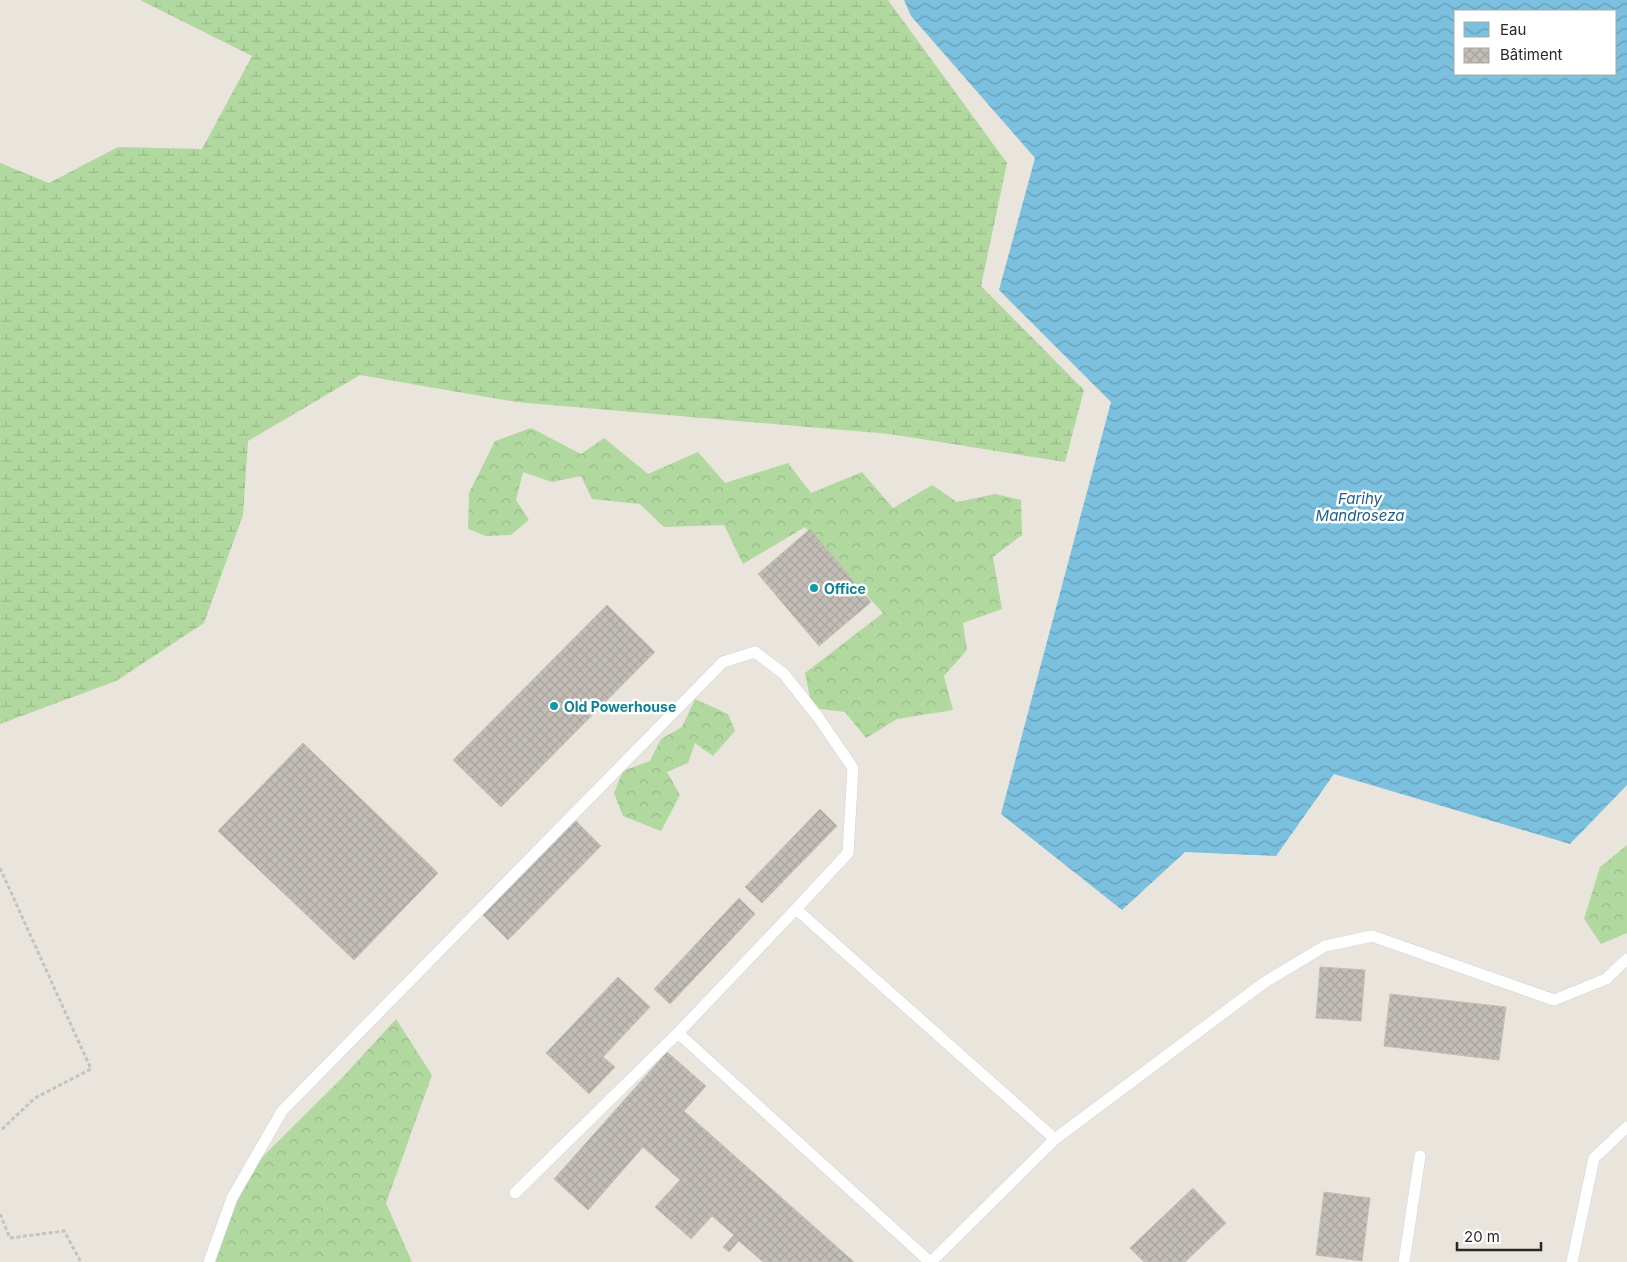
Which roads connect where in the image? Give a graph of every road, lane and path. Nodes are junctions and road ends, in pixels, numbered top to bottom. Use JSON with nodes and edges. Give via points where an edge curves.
{"nodes":[{"id":1,"x":0,"y":868,"type":"edge"},
{"id":2,"x":796,"y":909,"type":"junction"},
{"id":3,"x":1627,"y":959,"type":"edge"},
{"id":4,"x":678,"y":1032,"type":"junction"},
{"id":5,"x":1627,"y":1127,"type":"edge"},
{"id":6,"x":0,"y":1131,"type":"edge"},
{"id":7,"x":1055,"y":1139,"type":"junction"},
{"id":8,"x":1420,"y":1156,"type":"dead end"},
{"id":9,"x":515,"y":1193,"type":"dead end"},
{"id":10,"x":0,"y":1214,"type":"edge"},
{"id":11,"x":81,"y":1262,"type":"edge"},
{"id":12,"x":209,"y":1262,"type":"edge"},
{"id":13,"x":930,"y":1262,"type":"edge"},
{"id":14,"x":1404,"y":1262,"type":"edge"},
{"id":15,"x":1572,"y":1262,"type":"edge"}],
"edges":[{"from":1,"to":6,"type":"path","via":[[91,1069],[35,1098]]},
{"from":2,"to":4,"type":"lane"},
{"from":2,"to":7,"type":"lane"},
{"from":2,"to":12,"type":"lane","via":[[848,854],[853,768],[784,674],[755,652],[723,662],[282,1111],[232,1198]]},
{"from":3,"to":7,"type":"lane","via":[[1606,980],[1554,1000],[1372,936],[1325,946],[1265,982]]},
{"from":4,"to":9,"type":"lane"},
{"from":4,"to":13,"type":"lane"},
{"from":5,"to":15,"type":"lane","via":[[1594,1158]]},
{"from":7,"to":13,"type":"lane"},
{"from":8,"to":14,"type":"lane"},
{"from":10,"to":11,"type":"path","via":[[10,1238],[64,1231]]}]}
